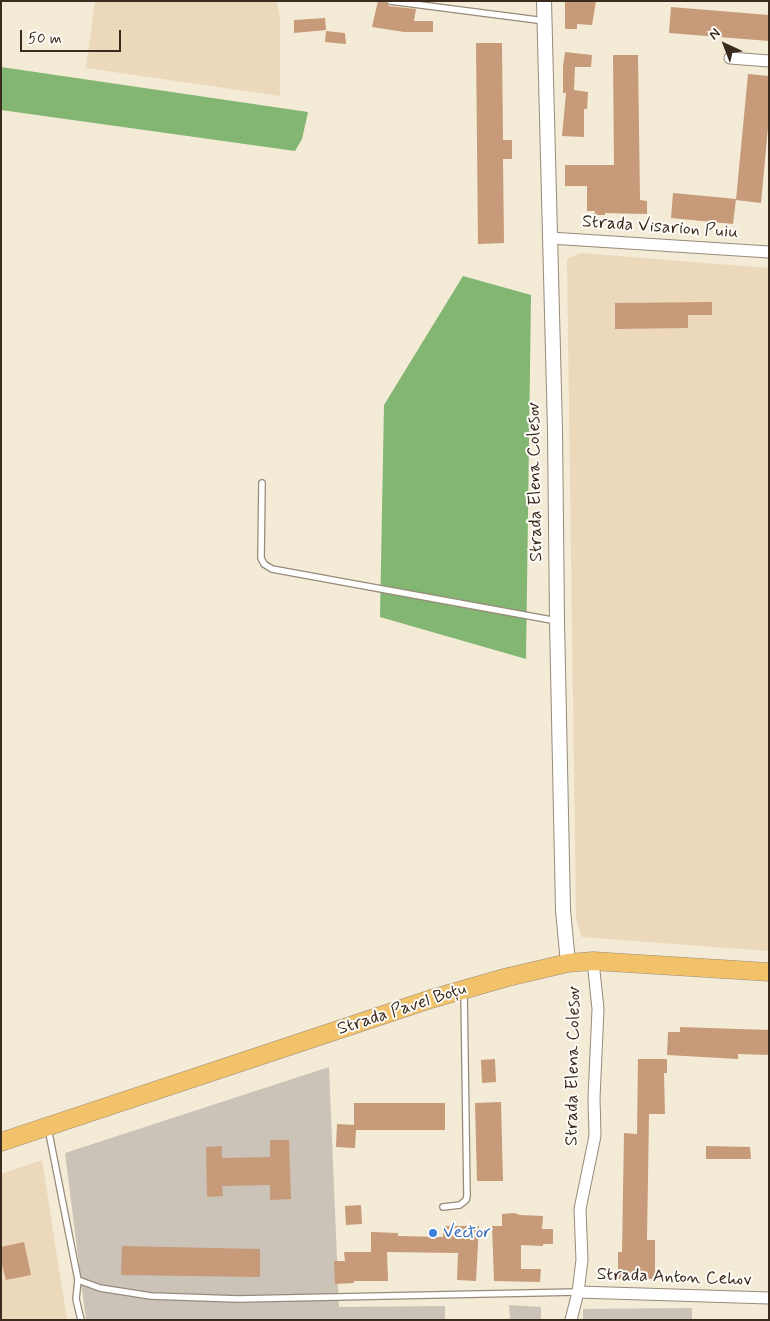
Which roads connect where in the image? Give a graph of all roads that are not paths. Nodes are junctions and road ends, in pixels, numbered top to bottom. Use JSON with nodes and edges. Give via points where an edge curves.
{"nodes":[{"id":1,"x":390,"y":1,"type":"edge"},
{"id":2,"x":544,"y":1,"type":"edge"},
{"id":3,"x":545,"y":21,"type":"junction"},
{"id":4,"x":730,"y":58,"type":"dead end"},
{"id":5,"x":769,"y":61,"type":"edge"},
{"id":6,"x":550,"y":238,"type":"junction"},
{"id":7,"x":769,"y":252,"type":"edge"},
{"id":8,"x":262,"y":483,"type":"dead end"},
{"id":9,"x":557,"y":621,"type":"junction"},
{"id":10,"x":593,"y":961,"type":"junction"},
{"id":11,"x":568,"y":963,"type":"junction"},
{"id":12,"x":769,"y":972,"type":"edge"},
{"id":13,"x":464,"y":990,"type":"junction"},
{"id":14,"x":48,"y":1126,"type":"junction"},
{"id":15,"x":1,"y":1142,"type":"edge"},
{"id":16,"x":442,"y":1207,"type":"dead end"},
{"id":17,"x":78,"y":1280,"type":"junction"},
{"id":18,"x":578,"y":1292,"type":"junction"},
{"id":19,"x":769,"y":1298,"type":"edge"},
{"id":20,"x":81,"y":1320,"type":"edge"},
{"id":21,"x":571,"y":1320,"type":"edge"}],
"edges":[{"from":1,"to":3,"type":"lane"},
{"from":2,"to":3,"type":"street","name":"Strada Elena Colesov"},
{"from":3,"to":6,"type":"street","name":"Strada Elena Colesov"},
{"from":4,"to":5,"type":"street"},
{"from":6,"to":7,"type":"street","name":"Strada Visarion Puiu"},
{"from":6,"to":9,"type":"street","name":"Strada Elena Colesov"},
{"from":8,"to":9,"type":"lane","via":[[261,558],[272,569]]},
{"from":9,"to":11,"type":"street","name":"Strada Elena Colesov"},
{"from":10,"to":11,"type":"main road","name":"Strada Pavel Boțu"},
{"from":10,"to":12,"type":"main road","name":"Strada Pavel Boțu"},
{"from":10,"to":18,"type":"street","name":"Strada Elena Colesov","via":[[598,1009],[595,1136],[580,1209],[582,1260]]},
{"from":11,"to":13,"type":"main road","name":"Strada Pavel Boțu"},
{"from":13,"to":14,"type":"main road","name":"Strada Pavel Boțu"},
{"from":13,"to":16,"type":"lane","via":[[467,1196],[460,1206]]},
{"from":14,"to":15,"type":"main road","name":"Strada Pavel Boțu"},
{"from":14,"to":17,"type":"lane"},
{"from":17,"to":18,"type":"lane","via":[[100,1288],[151,1296],[238,1299]]},
{"from":17,"to":20,"type":"lane","via":[[76,1299]]},
{"from":18,"to":19,"type":"street","name":"Strada Anton Cehov"},
{"from":18,"to":21,"type":"street","name":"Strada Elena Colesov"}]}
